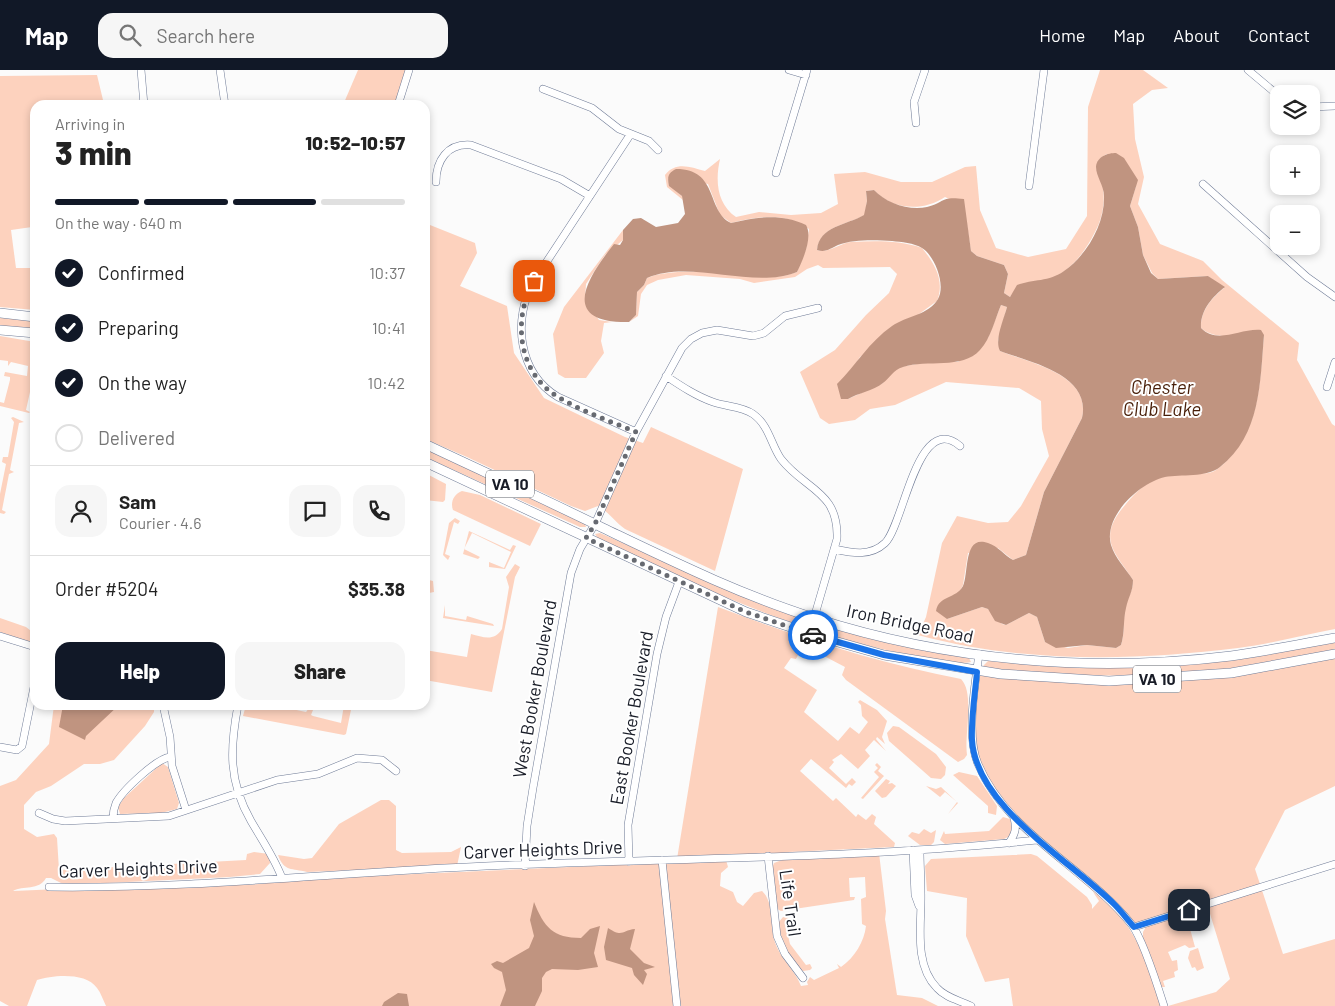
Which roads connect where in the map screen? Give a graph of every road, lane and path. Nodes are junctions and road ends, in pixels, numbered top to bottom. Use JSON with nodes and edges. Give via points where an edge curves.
{"nodes":[{"id":1,"x":141,"y":70,"type":"edge"},
{"id":2,"x":220,"y":70,"type":"edge"},
{"id":3,"x":409,"y":70,"type":"edge"},
{"id":4,"x":789,"y":70,"type":"edge"},
{"id":5,"x":924,"y":70,"type":"edge"},
{"id":6,"x":1044,"y":70,"type":"edge"},
{"id":7,"x":1248,"y":70,"type":"edge"},
{"id":8,"x":806,"y":72,"type":"edge"},
{"id":9,"x":1270,"y":88,"type":"edge"},
{"id":10,"x":543,"y":89,"type":"dead end"},
{"id":11,"x":144,"y":100,"type":"edge"},
{"id":12,"x":224,"y":100,"type":"edge"},
{"id":13,"x":400,"y":100,"type":"edge"},
{"id":14,"x":1335,"y":106,"type":"edge"},
{"id":15,"x":1320,"y":107,"type":"edge"},
{"id":16,"x":916,"y":123,"type":"dead end"},
{"id":17,"x":630,"y":135,"type":"junction"},
{"id":18,"x":658,"y":150,"type":"dead end"},
{"id":19,"x":776,"y":173,"type":"dead end"},
{"id":20,"x":436,"y":182,"type":"dead end"},
{"id":21,"x":1203,"y":184,"type":"dead end"},
{"id":22,"x":1029,"y":186,"type":"dead end"},
{"id":23,"x":590,"y":196,"type":"junction"},
{"id":24,"x":1335,"y":297,"type":"edge"},
{"id":25,"x":818,"y":308,"type":"dead end"},
{"id":26,"x":0,"y":313,"type":"edge"},
{"id":27,"x":30,"y":316,"type":"edge"},
{"id":28,"x":0,"y":330,"type":"edge"},
{"id":29,"x":30,"y":333,"type":"edge"},
{"id":30,"x":1335,"y":362,"type":"edge"},
{"id":31,"x":666,"y":376,"type":"junction"},
{"id":32,"x":1327,"y":387,"type":"dead end"},
{"id":33,"x":636,"y":432,"type":"junction"},
{"id":34,"x":430,"y":446,"type":"edge"},
{"id":35,"x":960,"y":446,"type":"dead end"},
{"id":36,"x":430,"y":464,"type":"edge"},
{"id":37,"x":595,"y":524,"type":"junction"},
{"id":38,"x":586,"y":538,"type":"junction"},
{"id":39,"x":834,"y":549,"type":"junction"},
{"id":40,"x":679,"y":582,"type":"junction"},
{"id":41,"x":814,"y":618,"type":"junction"},
{"id":42,"x":0,"y":636,"type":"edge"},
{"id":43,"x":1335,"y":638,"type":"edge"},
{"id":44,"x":30,"y":646,"type":"edge"},
{"id":45,"x":979,"y":654,"type":"junction"},
{"id":46,"x":1335,"y":654,"type":"edge"},
{"id":47,"x":977,"y":672,"type":"junction"},
{"id":48,"x":30,"y":707,"type":"edge"},
{"id":49,"x":164,"y":710,"type":"edge"},
{"id":50,"x":237,"y":710,"type":"edge"},
{"id":51,"x":0,"y":747,"type":"edge"},
{"id":52,"x":170,"y":757,"type":"junction"},
{"id":53,"x":396,"y":771,"type":"dead end"},
{"id":54,"x":240,"y":794,"type":"junction"},
{"id":55,"x":186,"y":810,"type":"junction"},
{"id":56,"x":39,"y":813,"type":"dead end"},
{"id":57,"x":1014,"y":816,"type":"junction"},
{"id":58,"x":114,"y":818,"type":"junction"},
{"id":59,"x":1037,"y":840,"type":"junction"},
{"id":60,"x":1008,"y":843,"type":"junction"},
{"id":61,"x":916,"y":850,"type":"junction"},
{"id":62,"x":768,"y":856,"type":"junction"},
{"id":63,"x":662,"y":860,"type":"junction"},
{"id":64,"x":629,"y":862,"type":"junction"},
{"id":65,"x":1335,"y":864,"type":"edge"},
{"id":66,"x":525,"y":866,"type":"junction"},
{"id":67,"x":282,"y":878,"type":"junction"},
{"id":68,"x":49,"y":887,"type":"dead end"},
{"id":69,"x":1134,"y":927,"type":"junction"},
{"id":70,"x":803,"y":978,"type":"dead end"},
{"id":71,"x":677,"y":1006,"type":"edge"},
{"id":72,"x":971,"y":1006,"type":"edge"},
{"id":73,"x":1164,"y":1006,"type":"edge"}],
"edges":[{"from":1,"to":11,"type":"street"},
{"from":2,"to":12,"type":"street"},
{"from":3,"to":13,"type":"street"},
{"from":4,"to":8,"type":"street"},
{"from":5,"to":16,"type":"street","via":[[914,102]]},
{"from":6,"to":22,"type":"street"},
{"from":7,"to":9,"type":"street"},
{"from":8,"to":19,"type":"street"},
{"from":10,"to":17,"type":"street","via":[[592,108]]},
{"from":14,"to":15,"type":"street"},
{"from":17,"to":18,"type":"street","via":[[649,142]]},
{"from":17,"to":23,"type":"street"},
{"from":20,"to":23,"type":"street","via":[[436,170],[442,156],[456,146],[470,145],[561,180]]},
{"from":21,"to":24,"type":"street","via":[[1307,277]]},
{"from":23,"to":33,"type":"street","via":[[530,288],[521,313],[523,344],[533,370],[553,394]]},
{"from":25,"to":31,"type":"street","name":"West Booker Boulevard","via":[[785,316],[764,333],[753,336],[717,330],[702,333],[682,348]]},
{"from":26,"to":27,"type":"main road"},
{"from":28,"to":29,"type":"main road"},
{"from":30,"to":32,"type":"street"},
{"from":31,"to":33,"type":"street","name":"West Booker Boulevard"},
{"from":31,"to":39,"type":"street","via":[[702,397],[744,409],[760,420],[787,466],[820,492],[832,507],[838,526]]},
{"from":33,"to":37,"type":"street","name":"West Booker Boulevard"},
{"from":34,"to":37,"type":"main road","name":"Iron Bridge Road","number":"VA 10"},
{"from":35,"to":39,"type":"street","via":[[949,440],[940,440],[925,449],[894,530],[885,543],[858,554]]},
{"from":36,"to":38,"type":"main road","name":"Iron Bridge Road","number":"VA 10"},
{"from":37,"to":38,"type":"street","name":"West Booker Boulevard"},
{"from":37,"to":41,"type":"main road","name":"Iron Bridge Road","number":"VA 10","via":[[728,587]]},
{"from":38,"to":40,"type":"main road","name":"Iron Bridge Road","number":"VA 10"},
{"from":38,"to":66,"type":"street","name":"West Booker Boulevard","via":[[566,593],[530,807]]},
{"from":39,"to":41,"type":"street"},
{"from":40,"to":47,"type":"main road","name":"Iron Bridge Road","number":"VA 10","via":[[746,612],[820,637],[884,655]]},
{"from":40,"to":64,"type":"street","name":"East Booker Boulevard","via":[[656,654],[629,817]]},
{"from":41,"to":45,"type":"main road","name":"Iron Bridge Road","number":"VA 10","via":[[907,643]]},
{"from":42,"to":44,"type":"street"},
{"from":43,"to":45,"type":"main road","name":"Iron Bridge Road","number":"VA 10","via":[[1231,656],[1156,662],[1063,662]]},
{"from":45,"to":47,"type":"street"},
{"from":46,"to":47,"type":"main road","name":"Iron Bridge Road","number":"VA 10","via":[[1238,672],[1151,679],[1074,680]]},
{"from":47,"to":57,"type":"street","via":[[972,741],[977,763],[998,801]]},
{"from":48,"to":51,"type":"street","via":[[22,746],[17,750]]},
{"from":49,"to":52,"type":"street"},
{"from":50,"to":54,"type":"street","via":[[231,756]]},
{"from":52,"to":55,"type":"street"},
{"from":52,"to":58,"type":"street","via":[[156,762],[120,798]]},
{"from":53,"to":54,"type":"street","via":[[382,760],[357,758],[318,774],[277,780]]},
{"from":54,"to":55,"type":"street"},
{"from":54,"to":67,"type":"street","via":[[246,812]]},
{"from":55,"to":58,"type":"street","via":[[164,816]]},
{"from":56,"to":58,"type":"street","via":[[52,820],[65,821]]},
{"from":57,"to":59,"type":"street"},
{"from":57,"to":60,"type":"street","via":[[1015,835]]},
{"from":59,"to":60,"type":"street","name":"Carver Heights Drive"},
{"from":59,"to":69,"type":"street","via":[[1114,904]]},
{"from":60,"to":61,"type":"street","name":"Carver Heights Drive"},
{"from":61,"to":62,"type":"street","name":"Carver Heights Drive"},
{"from":61,"to":72,"type":"street","via":[[921,894],[922,956],[927,974],[946,995]]},
{"from":62,"to":63,"type":"street","name":"Carver Heights Drive"},
{"from":62,"to":70,"type":"street","name":"Life Trail","via":[[777,936],[785,954]]},
{"from":63,"to":64,"type":"street","name":"Carver Heights Drive"},
{"from":63,"to":71,"type":"street"},
{"from":64,"to":66,"type":"street","name":"Carver Heights Drive"},
{"from":65,"to":69,"type":"street"},
{"from":66,"to":67,"type":"street","name":"Carver Heights Drive"},
{"from":67,"to":68,"type":"street","name":"Carver Heights Drive"},
{"from":69,"to":73,"type":"street"}]}
